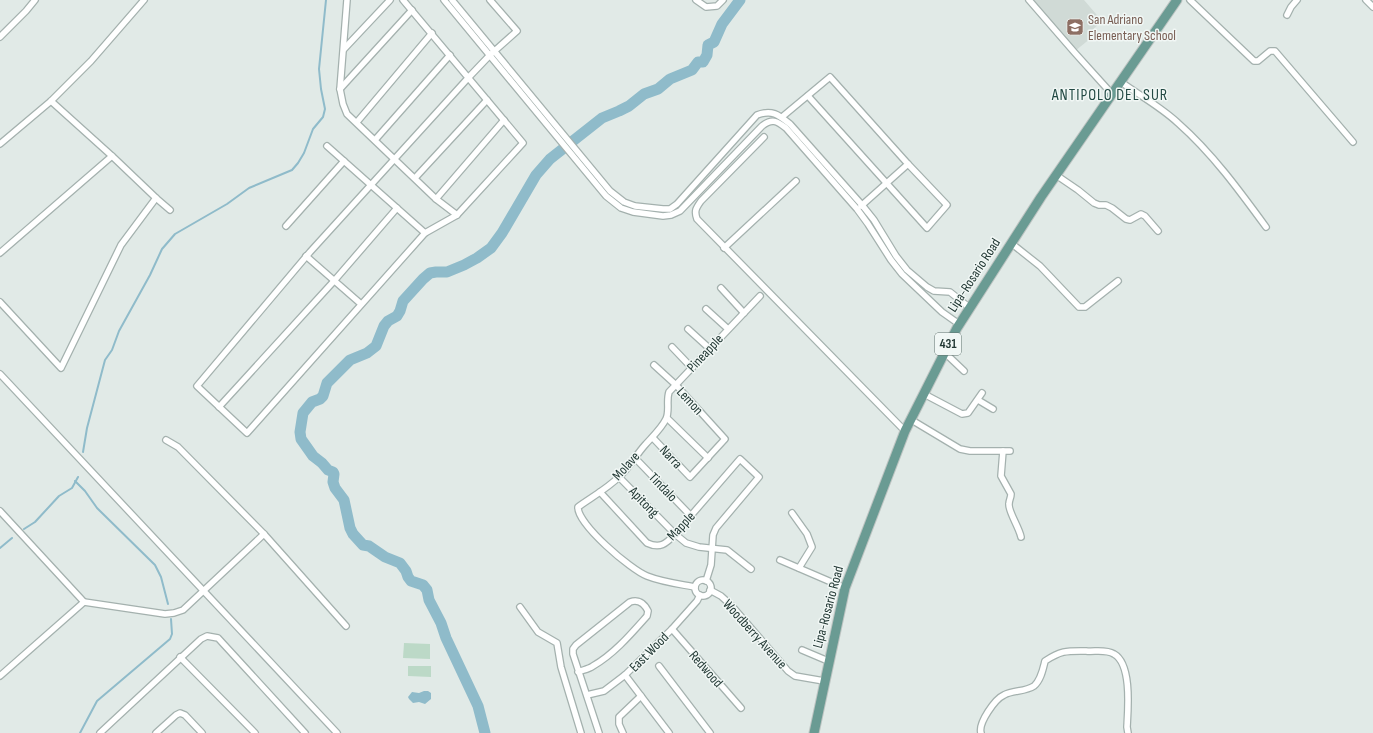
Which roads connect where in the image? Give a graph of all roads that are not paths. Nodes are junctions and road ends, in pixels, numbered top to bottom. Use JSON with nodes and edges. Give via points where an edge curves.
{"nodes":[{"id":1,"x":36,"y":0,"type":"edge"},
{"id":2,"x":144,"y":0,"type":"edge"},
{"id":3,"x":347,"y":0,"type":"edge"},
{"id":4,"x":390,"y":0,"type":"edge"},
{"id":5,"x":403,"y":0,"type":"edge"},
{"id":6,"x":444,"y":0,"type":"edge"},
{"id":7,"x":452,"y":0,"type":"edge"},
{"id":8,"x":490,"y":0,"type":"edge"},
{"id":9,"x":696,"y":0,"type":"edge"},
{"id":10,"x":723,"y":0,"type":"edge"},
{"id":11,"x":1029,"y":0,"type":"edge"},
{"id":12,"x":1177,"y":0,"type":"edge"},
{"id":13,"x":1190,"y":0,"type":"edge"},
{"id":14,"x":1297,"y":0,"type":"edge"},
{"id":15,"x":1366,"y":0,"type":"edge"},
{"id":16,"x":1373,"y":7,"type":"edge"},
{"id":17,"x":412,"y":10,"type":"junction"},
{"id":18,"x":1287,"y":15,"type":"dead end"},
{"id":19,"x":432,"y":33,"type":"junction"},
{"id":20,"x":0,"y":37,"type":"edge"},
{"id":21,"x":343,"y":49,"type":"junction"},
{"id":22,"x":492,"y":53,"type":"junction"},
{"id":23,"x":450,"y":55,"type":"junction"},
{"id":24,"x":469,"y":77,"type":"junction"},
{"id":25,"x":1121,"y":82,"type":"junction"},
{"id":26,"x":340,"y":89,"type":"junction"},
{"id":27,"x":1112,"y":94,"type":"junction"},
{"id":28,"x":808,"y":96,"type":"junction"},
{"id":29,"x":487,"y":100,"type":"junction"},
{"id":30,"x":51,"y":101,"type":"junction"},
{"id":31,"x":782,"y":117,"type":"junction"},
{"id":32,"x":504,"y":120,"type":"junction"},
{"id":33,"x":356,"y":122,"type":"junction"},
{"id":34,"x":764,"y":137,"type":"dead end"},
{"id":35,"x":375,"y":140,"type":"junction"},
{"id":36,"x":1353,"y":142,"type":"dead end"},
{"id":37,"x":0,"y":144,"type":"edge"},
{"id":38,"x":327,"y":146,"type":"dead end"},
{"id":39,"x":572,"y":151,"type":"junction"},
{"id":40,"x":112,"y":156,"type":"junction"},
{"id":41,"x":395,"y":159,"type":"junction"},
{"id":42,"x":344,"y":161,"type":"junction"},
{"id":43,"x":908,"y":164,"type":"junction"},
{"id":44,"x":1056,"y":175,"type":"junction"},
{"id":45,"x":415,"y":178,"type":"junction"},
{"id":46,"x":796,"y":181,"type":"dead end"},
{"id":47,"x":887,"y":183,"type":"junction"},
{"id":48,"x":371,"y":184,"type":"junction"},
{"id":49,"x":156,"y":198,"type":"junction"},
{"id":50,"x":436,"y":199,"type":"junction"},
{"id":51,"x":860,"y":207,"type":"junction"},
{"id":52,"x":397,"y":208,"type":"junction"},
{"id":53,"x":170,"y":210,"type":"dead end"},
{"id":54,"x":457,"y":215,"type":"junction"},
{"id":55,"x":286,"y":226,"type":"dead end"},
{"id":56,"x":1266,"y":227,"type":"dead end"},
{"id":57,"x":1158,"y":231,"type":"dead end"},
{"id":58,"x":424,"y":233,"type":"junction"},
{"id":59,"x":1012,"y":243,"type":"junction"},
{"id":60,"x":724,"y":248,"type":"junction"},
{"id":61,"x":0,"y":253,"type":"edge"},
{"id":62,"x":306,"y":256,"type":"junction"},
{"id":63,"x":334,"y":281,"type":"junction"},
{"id":64,"x":1118,"y":281,"type":"dead end"},
{"id":65,"x":721,"y":288,"type":"dead end"},
{"id":66,"x":934,"y":291,"type":"junction"},
{"id":67,"x":760,"y":296,"type":"dead end"},
{"id":68,"x":929,"y":299,"type":"junction"},
{"id":69,"x":0,"y":302,"type":"edge"},
{"id":70,"x":361,"y":304,"type":"junction"},
{"id":71,"x":970,"y":308,"type":"junction"},
{"id":72,"x":706,"y":309,"type":"dead end"},
{"id":73,"x":744,"y":313,"type":"junction"},
{"id":74,"x":959,"y":324,"type":"junction"},
{"id":75,"x":688,"y":329,"type":"dead end"},
{"id":76,"x":728,"y":329,"type":"junction"},
{"id":77,"x":672,"y":347,"type":"dead end"},
{"id":78,"x":710,"y":349,"type":"junction"},
{"id":79,"x":944,"y":352,"type":"junction"},
{"id":80,"x":654,"y":364,"type":"dead end"},
{"id":81,"x":692,"y":368,"type":"junction"},
{"id":82,"x":964,"y":371,"type":"dead end"},
{"id":83,"x":0,"y":374,"type":"edge"},
{"id":84,"x":676,"y":385,"type":"junction"},
{"id":85,"x":982,"y":393,"type":"dead end"},
{"id":86,"x":924,"y":394,"type":"junction"},
{"id":87,"x":978,"y":400,"type":"junction"},
{"id":88,"x":219,"y":407,"type":"junction"},
{"id":89,"x":993,"y":409,"type":"dead end"},
{"id":90,"x":667,"y":418,"type":"junction"},
{"id":91,"x":910,"y":420,"type":"junction"},
{"id":92,"x":904,"y":431,"type":"junction"},
{"id":93,"x":653,"y":438,"type":"junction"},
{"id":94,"x":166,"y":440,"type":"dead end"},
{"id":95,"x":1003,"y":451,"type":"junction"},
{"id":96,"x":1010,"y":451,"type":"dead end"},
{"id":97,"x":636,"y":458,"type":"junction"},
{"id":98,"x":708,"y":458,"type":"junction"},
{"id":99,"x":619,"y":477,"type":"junction"},
{"id":100,"x":600,"y":492,"type":"junction"},
{"id":101,"x":0,"y":511,"type":"edge"},
{"id":102,"x":792,"y":513,"type":"dead end"},
{"id":103,"x":691,"y":516,"type":"junction"},
{"id":104,"x":264,"y":534,"type":"junction"},
{"id":105,"x":675,"y":534,"type":"junction"},
{"id":106,"x":1021,"y":537,"type":"dead end"},
{"id":107,"x":712,"y":549,"type":"junction"},
{"id":108,"x":780,"y":560,"type":"dead end"},
{"id":109,"x":799,"y":568,"type":"junction"},
{"id":110,"x":751,"y":569,"type":"dead end"},
{"id":111,"x":706,"y":581,"type":"junction"},
{"id":112,"x":695,"y":587,"type":"junction"},
{"id":113,"x":845,"y":588,"type":"junction"},
{"id":114,"x":710,"y":590,"type":"junction"},
{"id":115,"x":204,"y":591,"type":"junction"},
{"id":116,"x":700,"y":595,"type":"junction"},
{"id":117,"x":84,"y":602,"type":"junction"},
{"id":118,"x":520,"y":608,"type":"dead end"},
{"id":119,"x":346,"y":626,"type":"dead end"},
{"id":120,"x":672,"y":629,"type":"junction"},
{"id":121,"x":802,"y":650,"type":"dead end"},
{"id":122,"x":180,"y":658,"type":"junction"},
{"id":123,"x":828,"y":661,"type":"junction"},
{"id":124,"x":659,"y":666,"type":"dead end"},
{"id":125,"x":578,"y":672,"type":"junction"},
{"id":126,"x":626,"y":675,"type":"junction"},
{"id":127,"x":0,"y":676,"type":"edge"},
{"id":128,"x":824,"y":681,"type":"junction"},
{"id":129,"x":587,"y":695,"type":"junction"},
{"id":130,"x":641,"y":696,"type":"junction"},
{"id":131,"x":741,"y":708,"type":"dead end"},
{"id":132,"x":100,"y":733,"type":"edge"},
{"id":133,"x":156,"y":733,"type":"edge"},
{"id":134,"x":202,"y":733,"type":"edge"},
{"id":135,"x":255,"y":733,"type":"edge"},
{"id":136,"x":305,"y":733,"type":"edge"},
{"id":137,"x":337,"y":733,"type":"edge"},
{"id":138,"x":581,"y":733,"type":"edge"},
{"id":139,"x":599,"y":733,"type":"edge"},
{"id":140,"x":623,"y":733,"type":"edge"},
{"id":141,"x":669,"y":733,"type":"edge"},
{"id":142,"x":710,"y":733,"type":"edge"},
{"id":143,"x":814,"y":733,"type":"edge"},
{"id":144,"x":981,"y":733,"type":"edge"},
{"id":145,"x":1128,"y":733,"type":"edge"}],
"edges":[{"from":1,"to":20,"type":"street"},
{"from":2,"to":30,"type":"street","via":[[90,62]]},
{"from":3,"to":21,"type":"street"},
{"from":4,"to":21,"type":"street"},
{"from":5,"to":17,"type":"street"},
{"from":6,"to":22,"type":"street"},
{"from":7,"to":22,"type":"street"},
{"from":8,"to":22,"type":"street","via":[[516,30]]},
{"from":9,"to":10,"type":"street","via":[[706,7],[717,6]]},
{"from":11,"to":27,"type":"street"},
{"from":12,"to":25,"type":"main road","name":"Lipa-Rosario Road","number":"431"},
{"from":13,"to":36,"type":"street","via":[[1254,61],[1258,61],[1270,51],[1276,52]]},
{"from":14,"to":18,"type":"street"},
{"from":15,"to":16,"type":"street"},
{"from":17,"to":19,"type":"street"},
{"from":17,"to":26,"type":"street"},
{"from":19,"to":23,"type":"street"},
{"from":19,"to":33,"type":"street"},
{"from":21,"to":26,"type":"street"},
{"from":22,"to":24,"type":"street"},
{"from":22,"to":39,"type":"street"},
{"from":23,"to":24,"type":"street"},
{"from":23,"to":35,"type":"street"},
{"from":24,"to":29,"type":"street"},
{"from":24,"to":41,"type":"street"},
{"from":25,"to":27,"type":"main road","name":"Lipa-Rosario Road","number":"431"},
{"from":25,"to":56,"type":"street","via":[[1177,122],[1208,152]]},
{"from":26,"to":33,"type":"street","via":[[347,114]]},
{"from":27,"to":44,"type":"main road","name":"Lipa-Rosario Road","number":"431"},
{"from":28,"to":31,"type":"street"},
{"from":28,"to":43,"type":"street","via":[[830,77]]},
{"from":28,"to":47,"type":"street"},
{"from":29,"to":32,"type":"street"},
{"from":29,"to":45,"type":"street"},
{"from":30,"to":37,"type":"street"},
{"from":30,"to":40,"type":"street"},
{"from":31,"to":39,"type":"street","via":[[771,112],[758,115],[670,209],[635,206],[624,202]]},
{"from":31,"to":51,"type":"street"},
{"from":32,"to":50,"type":"street"},
{"from":32,"to":54,"type":"street","via":[[523,142]]},
{"from":33,"to":35,"type":"street"},
{"from":34,"to":60,"type":"street","via":[[695,209],[700,224]]},
{"from":35,"to":41,"type":"street"},
{"from":38,"to":42,"type":"street"},
{"from":39,"to":51,"type":"street","via":[[606,196],[621,208],[633,212],[671,215],[680,211],[762,126],[768,122],[777,122],[786,128]]},
{"from":40,"to":49,"type":"street"},
{"from":40,"to":61,"type":"street"},
{"from":41,"to":45,"type":"street"},
{"from":41,"to":48,"type":"street"},
{"from":42,"to":48,"type":"street"},
{"from":42,"to":55,"type":"street"},
{"from":43,"to":47,"type":"street"},
{"from":43,"to":47,"type":"street","via":[[947,205],[927,228]]},
{"from":44,"to":57,"type":"street","via":[[1094,204],[1106,205],[1130,220],[1141,214]]},
{"from":44,"to":59,"type":"main road","name":"Lipa-Rosario Road","number":"431"},
{"from":45,"to":50,"type":"street"},
{"from":46,"to":60,"type":"street"},
{"from":47,"to":51,"type":"street"},
{"from":48,"to":52,"type":"street"},
{"from":48,"to":62,"type":"street"},
{"from":49,"to":53,"type":"street"},
{"from":49,"to":69,"type":"street","via":[[122,245],[61,368]]},
{"from":50,"to":54,"type":"street"},
{"from":51,"to":66,"type":"street","via":[[874,220],[907,270]]},
{"from":51,"to":68,"type":"street","via":[[891,260]]},
{"from":52,"to":58,"type":"street"},
{"from":52,"to":63,"type":"street"},
{"from":54,"to":58,"type":"street"},
{"from":58,"to":70,"type":"street"},
{"from":59,"to":64,"type":"street","via":[[1040,266],[1079,307],[1085,307]]},
{"from":59,"to":71,"type":"main road","name":"Lipa-Rosario Road","number":"431"},
{"from":60,"to":92,"type":"street"},
{"from":62,"to":63,"type":"street"},
{"from":62,"to":88,"type":"street","via":[[196,386]]},
{"from":63,"to":70,"type":"street"},
{"from":63,"to":88,"type":"street"},
{"from":65,"to":73,"type":"street"},
{"from":66,"to":68,"type":"street"},
{"from":66,"to":71,"type":"street","via":[[950,292]]},
{"from":67,"to":73,"type":"street","name":"Pineapple"},
{"from":68,"to":74,"type":"street"},
{"from":70,"to":88,"type":"street","via":[[247,433]]},
{"from":71,"to":74,"type":"main road","name":"Lipa-Rosario Road","number":"431"},
{"from":72,"to":76,"type":"street"},
{"from":73,"to":76,"type":"street","name":"Pineapple"},
{"from":74,"to":79,"type":"main road","name":"Lipa-Rosario Road","number":"431"},
{"from":75,"to":78,"type":"street"},
{"from":76,"to":78,"type":"street","name":"Pineapple"},
{"from":77,"to":81,"type":"street"},
{"from":78,"to":81,"type":"street","name":"Pineapple"},
{"from":79,"to":82,"type":"street"},
{"from":79,"to":86,"type":"main road","name":"Lipa-Rosario Road","number":"431"},
{"from":80,"to":84,"type":"street","name":"Lemon"},
{"from":81,"to":84,"type":"street","name":"Pineapple"},
{"from":83,"to":115,"type":"street"},
{"from":84,"to":90,"type":"street","name":"Pineapple","via":[[669,392],[667,399]]},
{"from":84,"to":98,"type":"street","name":"Lemon","via":[[725,439]]},
{"from":85,"to":87,"type":"street"},
{"from":86,"to":87,"type":"street","via":[[962,414],[968,413]]},
{"from":86,"to":91,"type":"main road","name":"Lipa-Rosario Road","number":"431"},
{"from":87,"to":89,"type":"street"},
{"from":90,"to":93,"type":"street","name":"Molave"},
{"from":90,"to":98,"type":"street"},
{"from":91,"to":92,"type":"main road","name":"Lipa-Rosario Road","number":"431"},
{"from":91,"to":95,"type":"street","via":[[960,449]]},
{"from":92,"to":113,"type":"main road","name":"Lipa-Rosario Road","number":"431"},
{"from":93,"to":97,"type":"street","name":"Molave"},
{"from":93,"to":98,"type":"street","name":"Narra","via":[[690,477]]},
{"from":94,"to":104,"type":"street","via":[[178,447]]},
{"from":95,"to":96,"type":"street"},
{"from":95,"to":106,"type":"street","via":[[1001,476],[1011,494],[1011,513]]},
{"from":97,"to":99,"type":"street","name":"Molave"},
{"from":97,"to":103,"type":"street","name":"Tindalo"},
{"from":99,"to":100,"type":"street","name":"Molave"},
{"from":99,"to":105,"type":"street","name":"Apitong"},
{"from":100,"to":105,"type":"street","name":"Mapple","via":[[647,543],[660,546]]},
{"from":100,"to":112,"type":"street","name":"Molave","via":[[578,507],[578,511],[582,520],[606,545],[628,565],[646,575],[662,581]]},
{"from":101,"to":117,"type":"street"},
{"from":102,"to":109,"type":"street","via":[[807,534],[812,547]]},
{"from":103,"to":105,"type":"street","name":"Mapple"},
{"from":103,"to":107,"type":"street","name":"Mapple","via":[[740,459],[758,477],[716,528]]},
{"from":104,"to":115,"type":"street"},
{"from":104,"to":119,"type":"street"},
{"from":105,"to":107,"type":"street","name":"Apitong","via":[[686,543]]},
{"from":107,"to":110,"type":"street","name":"Apitong","via":[[727,550]]},
{"from":107,"to":111,"type":"street"},
{"from":108,"to":109,"type":"street"},
{"from":109,"to":113,"type":"street"},
{"from":111,"to":112,"type":"street","via":[[699,582]]},
{"from":111,"to":114,"type":"street"},
{"from":112,"to":116,"type":"street"},
{"from":113,"to":123,"type":"main road","name":"Lipa-Rosario Road","number":"431"},
{"from":114,"to":116,"type":"street","via":[[706,595]]},
{"from":114,"to":128,"type":"street","name":"Woodberry Avenue","via":[[732,606],[788,671],[795,676]]},
{"from":115,"to":117,"type":"street","via":[[183,610],[165,614]]},
{"from":115,"to":137,"type":"street"},
{"from":116,"to":120,"type":"street","name":"East Wood"},
{"from":117,"to":127,"type":"street"},
{"from":118,"to":138,"type":"street","via":[[538,632],[557,643],[561,667]]},
{"from":120,"to":126,"type":"street","name":"East Wood"},
{"from":120,"to":131,"type":"street","name":"Redwood"},
{"from":121,"to":123,"type":"street"},
{"from":122,"to":132,"type":"street"},
{"from":122,"to":135,"type":"street"},
{"from":122,"to":136,"type":"street","via":[[201,639],[207,636],[218,638]]},
{"from":123,"to":128,"type":"main road","name":"Lipa-Rosario Road","number":"431"},
{"from":124,"to":142,"type":"street"},
{"from":125,"to":125,"type":"street","via":[[592,667],[607,656],[647,616],[648,611],[640,602],[630,602],[574,647],[573,654]]},
{"from":125,"to":129,"type":"street"},
{"from":126,"to":129,"type":"street","name":"East Wood","via":[[604,691]]},
{"from":126,"to":130,"type":"street"},
{"from":128,"to":143,"type":"main road","name":"Lipa-Rosario Road","number":"431"},
{"from":129,"to":139,"type":"street"},
{"from":130,"to":140,"type":"street","via":[[619,717]]},
{"from":130,"to":141,"type":"street"},
{"from":133,"to":134,"type":"street","via":[[180,713]]},
{"from":144,"to":145,"type":"street","via":[[981,724],[1000,697],[1034,685],[1046,661],[1066,651],[1110,652],[1118,657],[1128,684]]}]}
